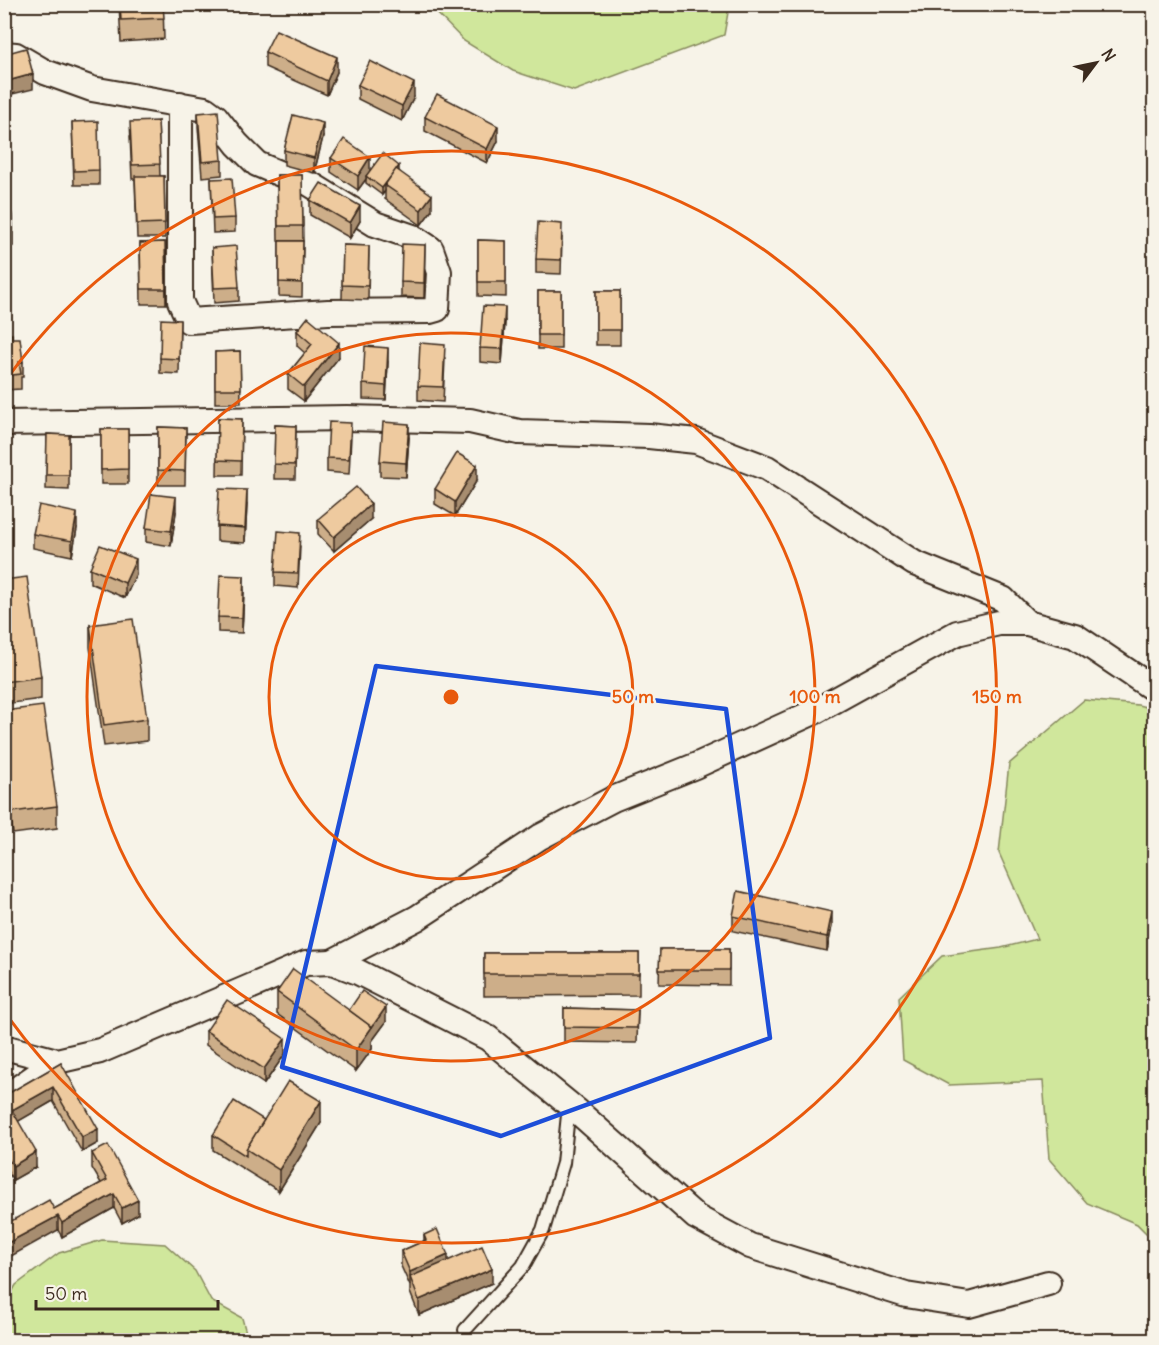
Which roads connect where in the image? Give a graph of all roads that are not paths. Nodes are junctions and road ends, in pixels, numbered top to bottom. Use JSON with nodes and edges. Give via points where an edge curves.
{"nodes":[{"id":1,"x":4,"y":54,"type":"edge"},
{"id":2,"x":180,"y":104,"type":"junction"},
{"id":3,"x":4,"y":423,"type":"edge"},
{"id":4,"x":1027,"y":623,"type":"junction"},
{"id":5,"x":1155,"y":689,"type":"edge"},
{"id":6,"x":332,"y":962,"type":"junction"},
{"id":7,"x":4,"y":1047,"type":"edge"},
{"id":8,"x":57,"y":1061,"type":"junction"},
{"id":9,"x":4,"y":1098,"type":"edge"},
{"id":10,"x":569,"y":1105,"type":"junction"},
{"id":11,"x":1048,"y":1283,"type":"dead end"},
{"id":12,"x":465,"y":1330,"type":"dead end"}],
"edges":[{"from":1,"to":2,"type":"street","via":[[16,55],[45,72],[92,89]]},
{"from":2,"to":2,"type":"street","via":[[180,302],[189,321],[438,309],[439,272],[431,249],[413,237],[375,224],[307,182],[257,164],[216,117],[205,109]]},
{"from":3,"to":4,"type":"street","via":[[347,418],[470,421],[519,432],[696,441],[767,468],[914,563],[1003,599]]},
{"from":4,"to":5,"type":"street","via":[[1075,636]]},
{"from":4,"to":6,"type":"street","via":[[999,623],[957,633],[814,712],[613,799],[540,837],[417,918]]},
{"from":6,"to":8,"type":"street","via":[[306,963],[100,1051]]},
{"from":6,"to":10,"type":"street","via":[[488,1038]]},
{"from":7,"to":8,"type":"street"},
{"from":8,"to":9,"type":"street"},
{"from":10,"to":11,"type":"street","via":[[696,1216],[750,1246],[906,1295],[969,1305]]},
{"from":10,"to":12,"type":"lane","via":[[563,1163],[543,1230],[523,1266]]}]}
